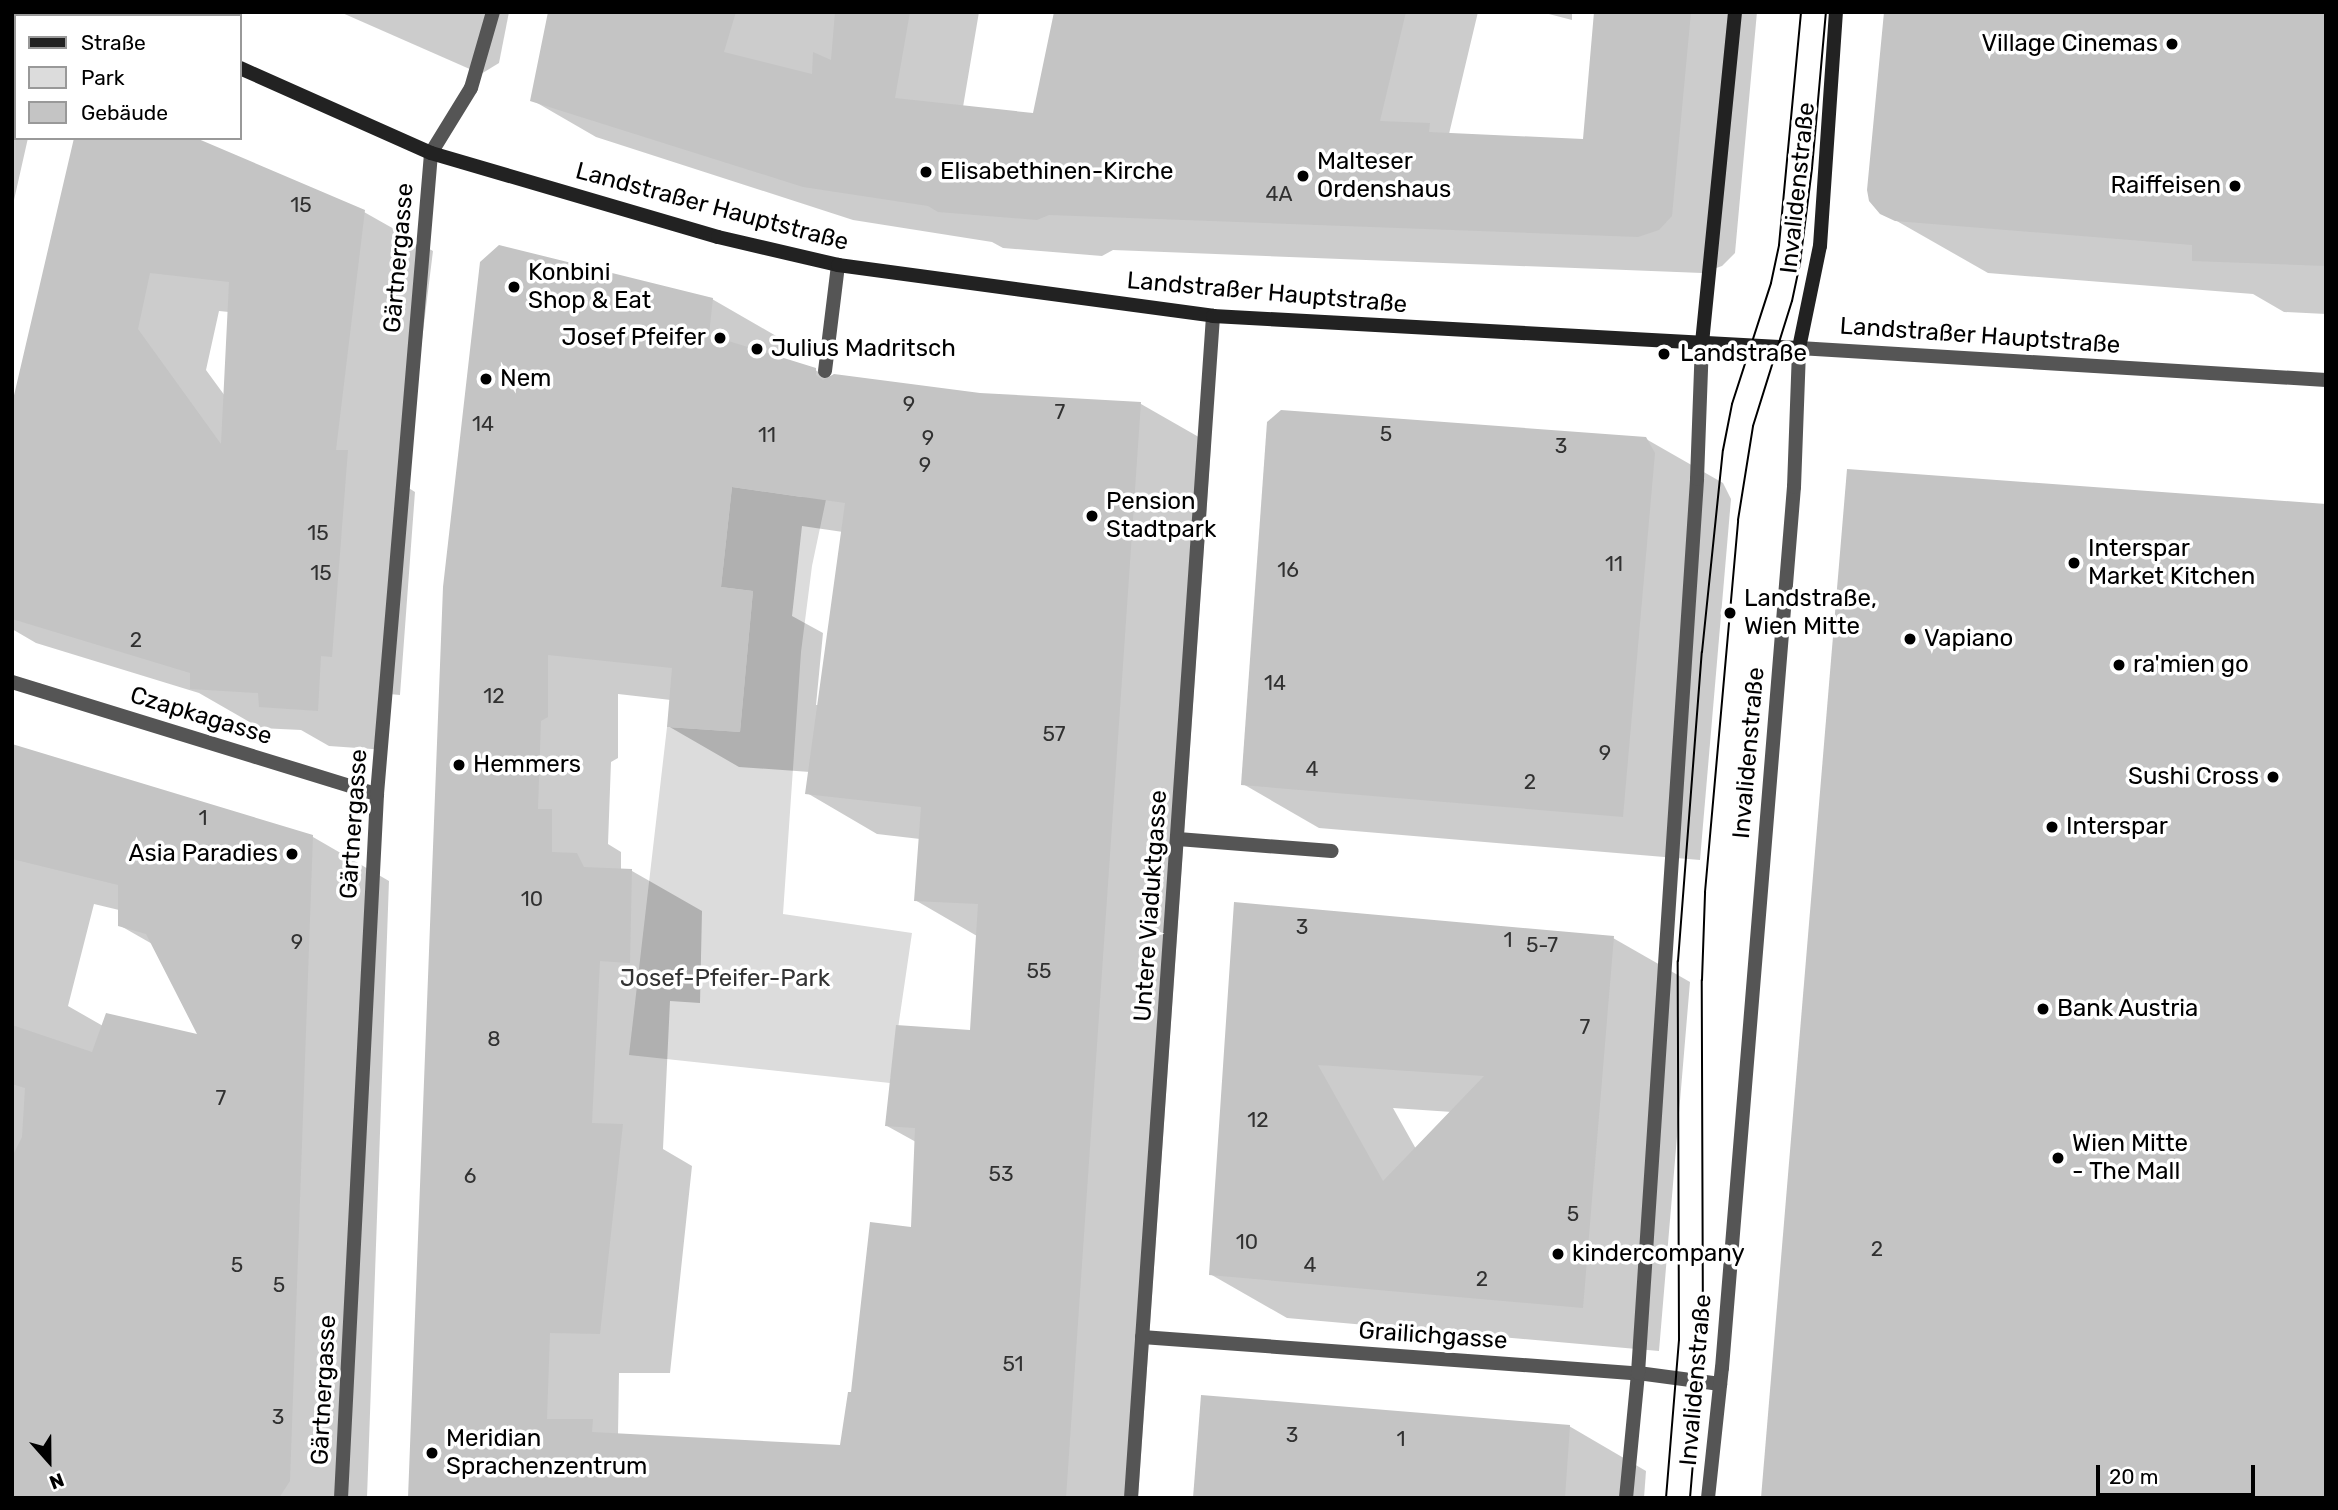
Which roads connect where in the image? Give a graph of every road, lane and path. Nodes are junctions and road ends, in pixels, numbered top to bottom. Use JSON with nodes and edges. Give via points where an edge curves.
{"nodes":[{"id":1,"x":493,"y":12,"type":"edge"},
{"id":2,"x":1735,"y":12,"type":"edge"},
{"id":3,"x":1836,"y":12,"type":"edge"},
{"id":4,"x":242,"y":69,"type":"edge"},
{"id":5,"x":431,"y":153,"type":"junction"},
{"id":6,"x":838,"y":265,"type":"junction"},
{"id":7,"x":1213,"y":316,"type":"junction"},
{"id":8,"x":1702,"y":343,"type":"junction"},
{"id":9,"x":1799,"y":348,"type":"junction"},
{"id":10,"x":825,"y":371,"type":"dead end"},
{"id":11,"x":2326,"y":380,"type":"edge"},
{"id":12,"x":12,"y":682,"type":"edge"},
{"id":13,"x":377,"y":794,"type":"junction"},
{"id":14,"x":1178,"y":839,"type":"junction"},
{"id":15,"x":1332,"y":851,"type":"dead end"},
{"id":16,"x":1142,"y":1337,"type":"junction"},
{"id":17,"x":1638,"y":1373,"type":"junction"},
{"id":18,"x":1720,"y":1384,"type":"junction"},
{"id":19,"x":341,"y":1498,"type":"edge"},
{"id":20,"x":1131,"y":1498,"type":"edge"},
{"id":21,"x":1626,"y":1498,"type":"edge"},
{"id":22,"x":1708,"y":1498,"type":"edge"}],
"edges":[{"from":1,"to":5,"type":"street","via":[[471,88]]},
{"from":2,"to":8,"type":"main road"},
{"from":3,"to":9,"type":"main road","name":"Invalidenstraße","via":[[1820,246]]},
{"from":4,"to":5,"type":"main road","name":"Landstraßer Hauptstraße"},
{"from":5,"to":6,"type":"main road","name":"Landstraßer Hauptstraße","via":[[718,237]]},
{"from":5,"to":13,"type":"street","name":"Gärtnergasse"},
{"from":6,"to":7,"type":"main road","name":"Landstraßer Hauptstraße"},
{"from":6,"to":10,"type":"street"},
{"from":7,"to":8,"type":"main road","name":"Landstraßer Hauptstraße"},
{"from":7,"to":14,"type":"street","name":"Untere Viaduktgasse"},
{"from":8,"to":9,"type":"main road","name":"Landstraßer Hauptstraße"},
{"from":8,"to":17,"type":"street"},
{"from":9,"to":11,"type":"street","name":"Landstraßer Hauptstraße"},
{"from":9,"to":18,"type":"street","name":"Invalidenstraße","via":[[1794,487]]},
{"from":12,"to":13,"type":"street","name":"Czapkagasse"},
{"from":13,"to":19,"type":"street","name":"Gärtnergasse"},
{"from":14,"to":15,"type":"street"},
{"from":14,"to":16,"type":"street","name":"Untere Viaduktgasse"},
{"from":16,"to":17,"type":"street","name":"Grailichgasse"},
{"from":16,"to":20,"type":"street","name":"Untere Viaduktgasse"},
{"from":17,"to":18,"type":"street","name":"Grailichgasse"},
{"from":17,"to":21,"type":"street"},
{"from":18,"to":22,"type":"street","name":"Invalidenstraße"}]}
